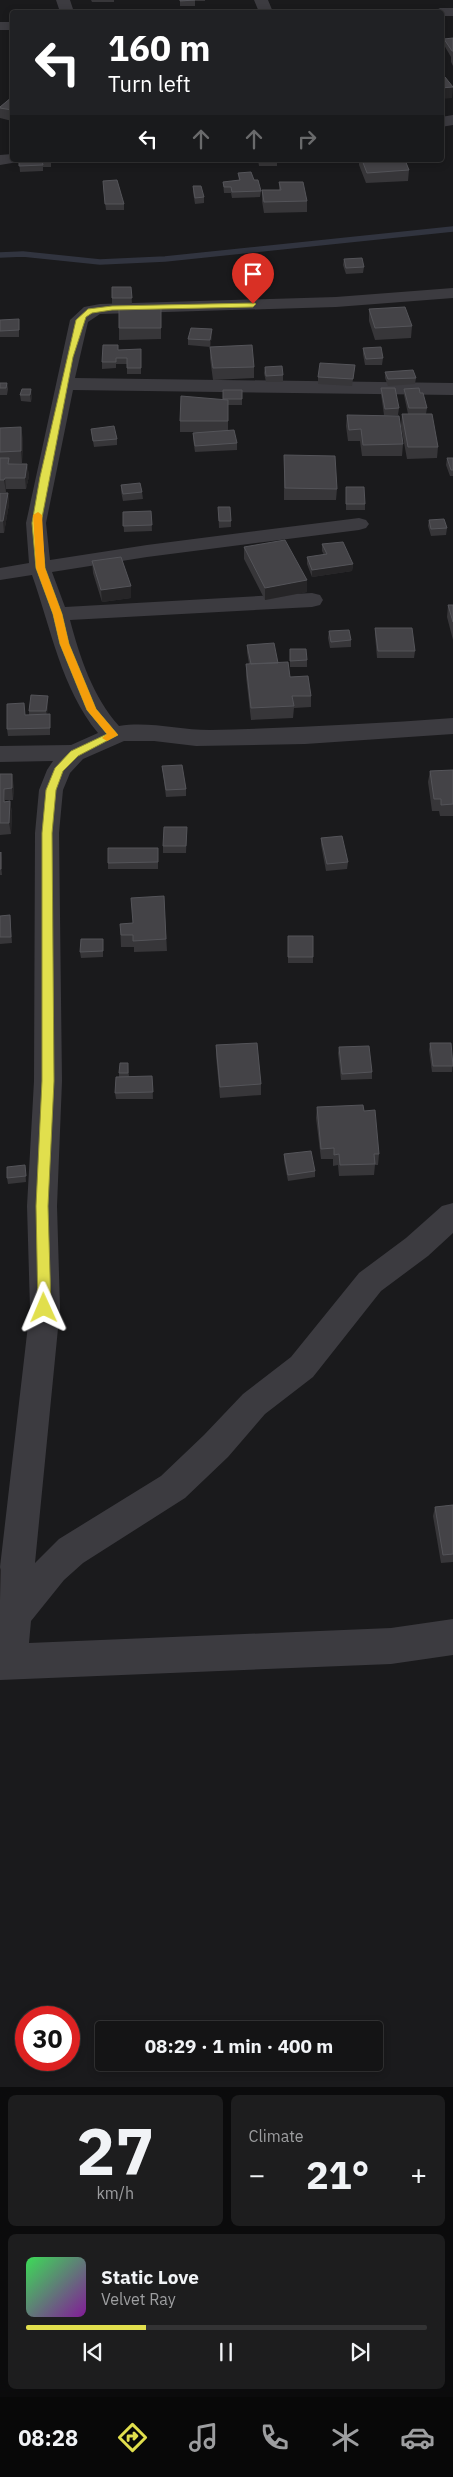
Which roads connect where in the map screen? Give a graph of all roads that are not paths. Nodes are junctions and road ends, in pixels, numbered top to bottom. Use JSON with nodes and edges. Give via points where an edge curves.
{"nodes":[{"id":1,"x":453,"y":293,"type":"edge"},
{"id":2,"x":65,"y":384,"type":"junction"},
{"id":3,"x":453,"y":390,"type":"edge"},
{"id":4,"x":359,"y":524,"type":"dead end"},
{"id":5,"x":40,"y":568,"type":"junction"},
{"id":6,"x":0,"y":574,"type":"edge"},
{"id":7,"x":312,"y":600,"type":"dead end"},
{"id":8,"x":57,"y":614,"type":"junction"},
{"id":9,"x":453,"y":726,"type":"edge"},
{"id":10,"x":113,"y":735,"type":"junction"},
{"id":11,"x":75,"y":753,"type":"junction"},
{"id":12,"x":0,"y":754,"type":"edge"},
{"id":13,"x":453,"y":1215,"type":"edge"},
{"id":14,"x":14,"y":1614,"type":"junction"},
{"id":15,"x":453,"y":1637,"type":"edge"},
{"id":16,"x":5,"y":1661,"type":"edge"}],
"edges":[{"from":1,"to":2,"type":"street","via":[[336,302],[90,311],[80,320]]},
{"from":2,"to":3,"type":"street"},
{"from":2,"to":5,"type":"street","via":[[36,523]]},
{"from":4,"to":5,"type":"street"},
{"from":5,"to":6,"type":"street"},
{"from":5,"to":8,"type":"street"},
{"from":7,"to":8,"type":"street"},
{"from":8,"to":10,"type":"street","via":[[83,691],[92,710]]},
{"from":9,"to":10,"type":"street","via":[[306,736],[196,738],[154,733]]},
{"from":10,"to":11,"type":"street"},
{"from":11,"to":12,"type":"street"},
{"from":11,"to":14,"type":"street","via":[[59,770],[51,790],[47,833],[48,1081],[42,1206],[44,1308]]},
{"from":13,"to":14,"type":"street","via":[[370,1282],[302,1367],[254,1404],[173,1487],[71,1552],[52,1568]]},
{"from":14,"to":16,"type":"street"},
{"from":15,"to":16,"type":"street","via":[[391,1646]]}]}
